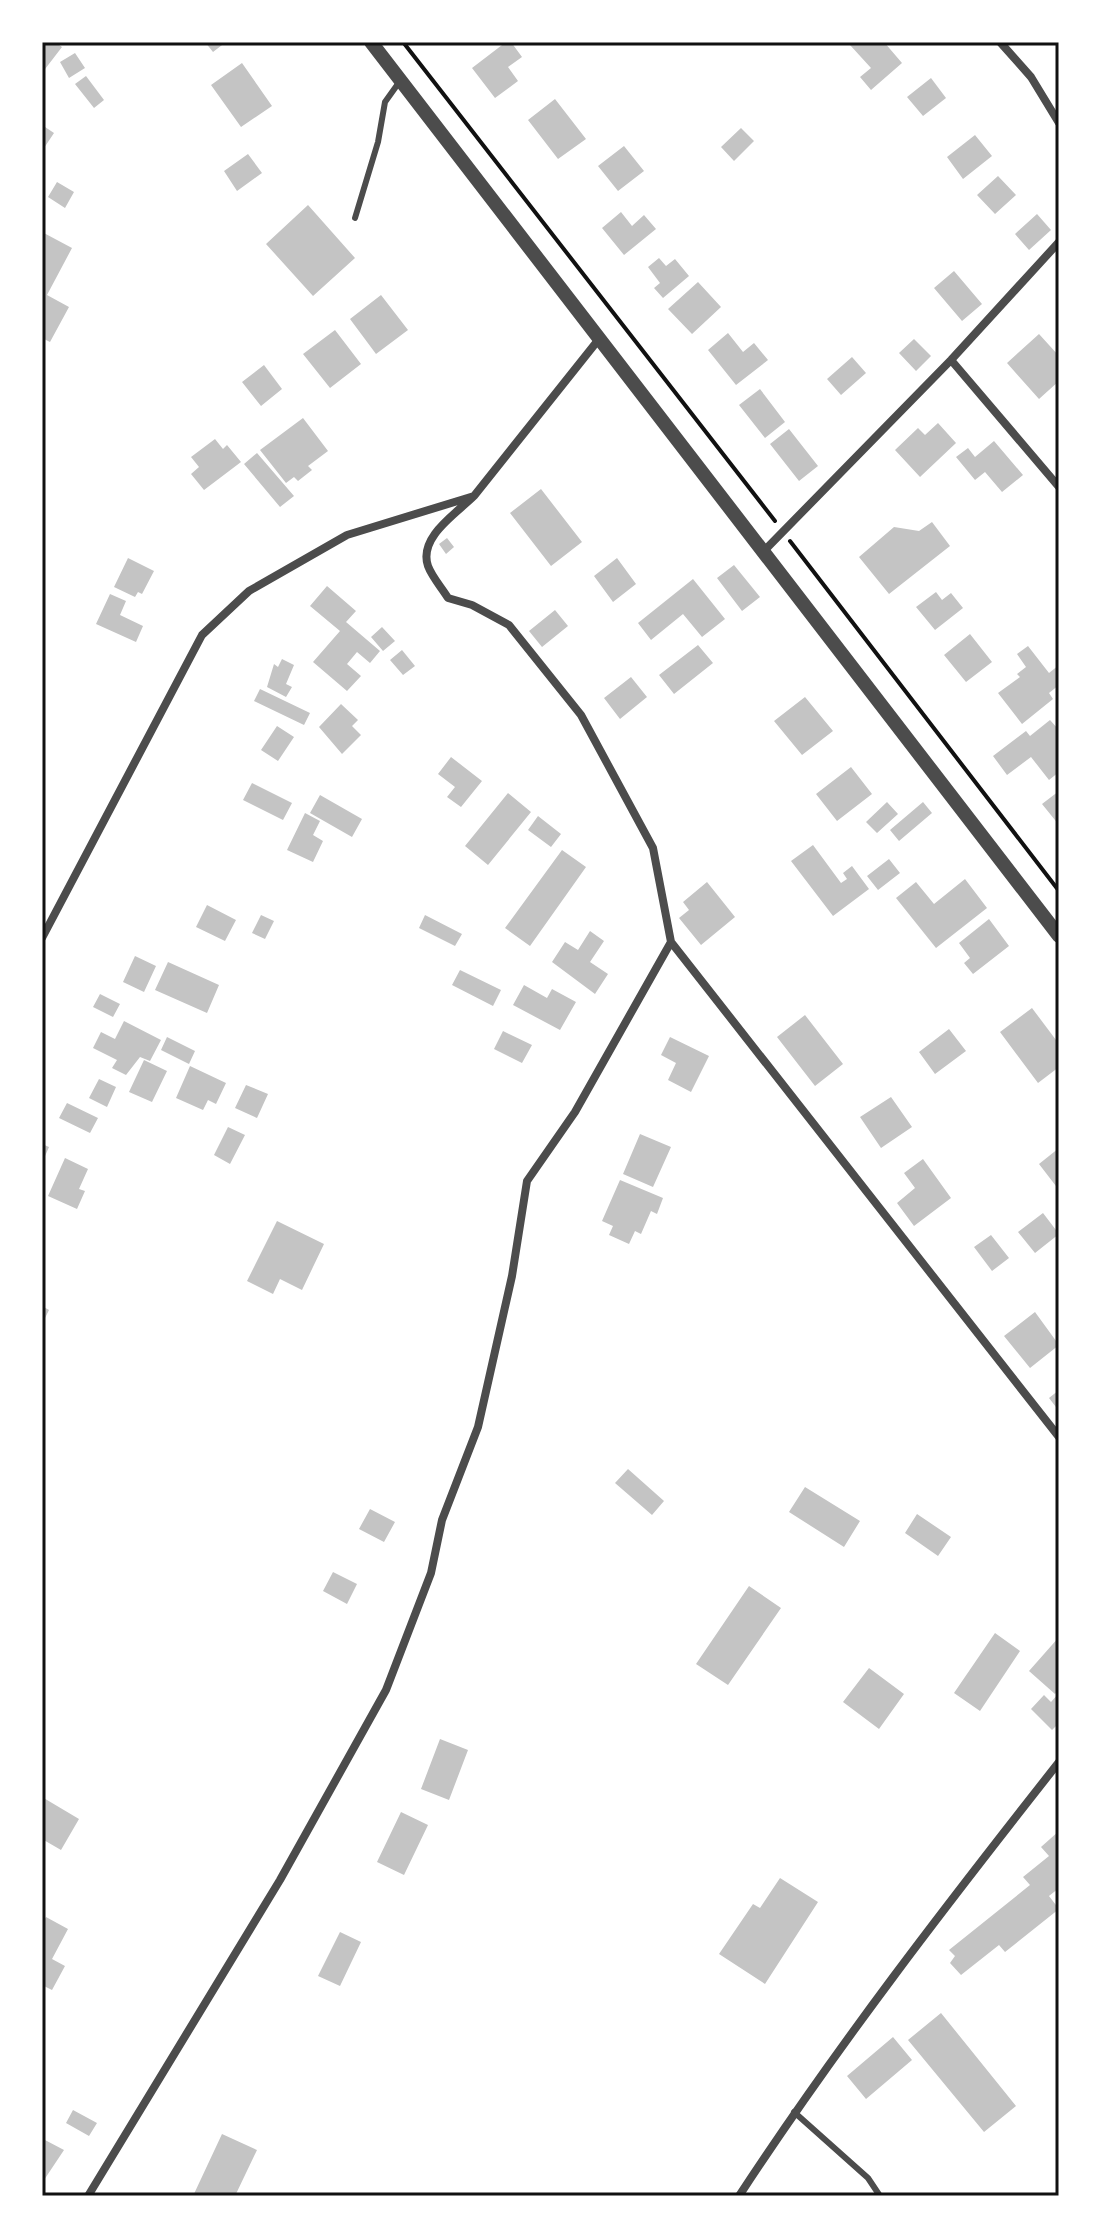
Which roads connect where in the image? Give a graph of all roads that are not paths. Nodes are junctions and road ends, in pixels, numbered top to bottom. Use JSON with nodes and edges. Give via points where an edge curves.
{"nodes":[{"id":1,"x":371,"y":42,"type":"edge"},
{"id":2,"x":1000,"y":42,"type":"edge"},
{"id":3,"x":400,"y":81,"type":"junction"},
{"id":4,"x":1059,"y":123,"type":"edge"},
{"id":5,"x":355,"y":218,"type":"dead end"},
{"id":6,"x":1059,"y":242,"type":"edge"},
{"id":7,"x":599,"y":339,"type":"junction"},
{"id":8,"x":951,"y":360,"type":"junction"},
{"id":9,"x":1059,"y":487,"type":"edge"},
{"id":10,"x":474,"y":496,"type":"junction"},
{"id":11,"x":763,"y":552,"type":"junction"},
{"id":12,"x":1059,"y":936,"type":"edge"},
{"id":13,"x":42,"y":938,"type":"edge"},
{"id":14,"x":671,"y":942,"type":"junction"},
{"id":15,"x":1059,"y":1437,"type":"edge"},
{"id":16,"x":1059,"y":1762,"type":"edge"},
{"id":17,"x":794,"y":2112,"type":"junction"},
{"id":18,"x":88,"y":2196,"type":"edge"},
{"id":19,"x":739,"y":2196,"type":"edge"},
{"id":20,"x":880,"y":2196,"type":"edge"}],
"edges":[{"from":1,"to":3,"type":"street"},
{"from":2,"to":4,"type":"street","via":[[1031,77]]},
{"from":3,"to":5,"type":"lane","via":[[385,102]]},
{"from":3,"to":7,"type":"street"},
{"from":6,"to":8,"type":"street"},
{"from":7,"to":10,"type":"street"},
{"from":7,"to":11,"type":"street"},
{"from":8,"to":9,"type":"street"},
{"from":8,"to":11,"type":"street"},
{"from":10,"to":13,"type":"street","via":[[347,535],[249,591],[202,635]]},
{"from":10,"to":14,"type":"street","via":[[435,534],[427,548],[428,565],[448,598],[509,625],[581,715],[653,848]]},
{"from":11,"to":12,"type":"street"},
{"from":14,"to":15,"type":"street"},
{"from":14,"to":18,"type":"street","via":[[575,1112],[527,1181],[478,1427],[386,1690],[280,1880]]},
{"from":16,"to":17,"type":"street"},
{"from":17,"to":19,"type":"street"},
{"from":17,"to":20,"type":"lane","via":[[868,2178]]}]}
